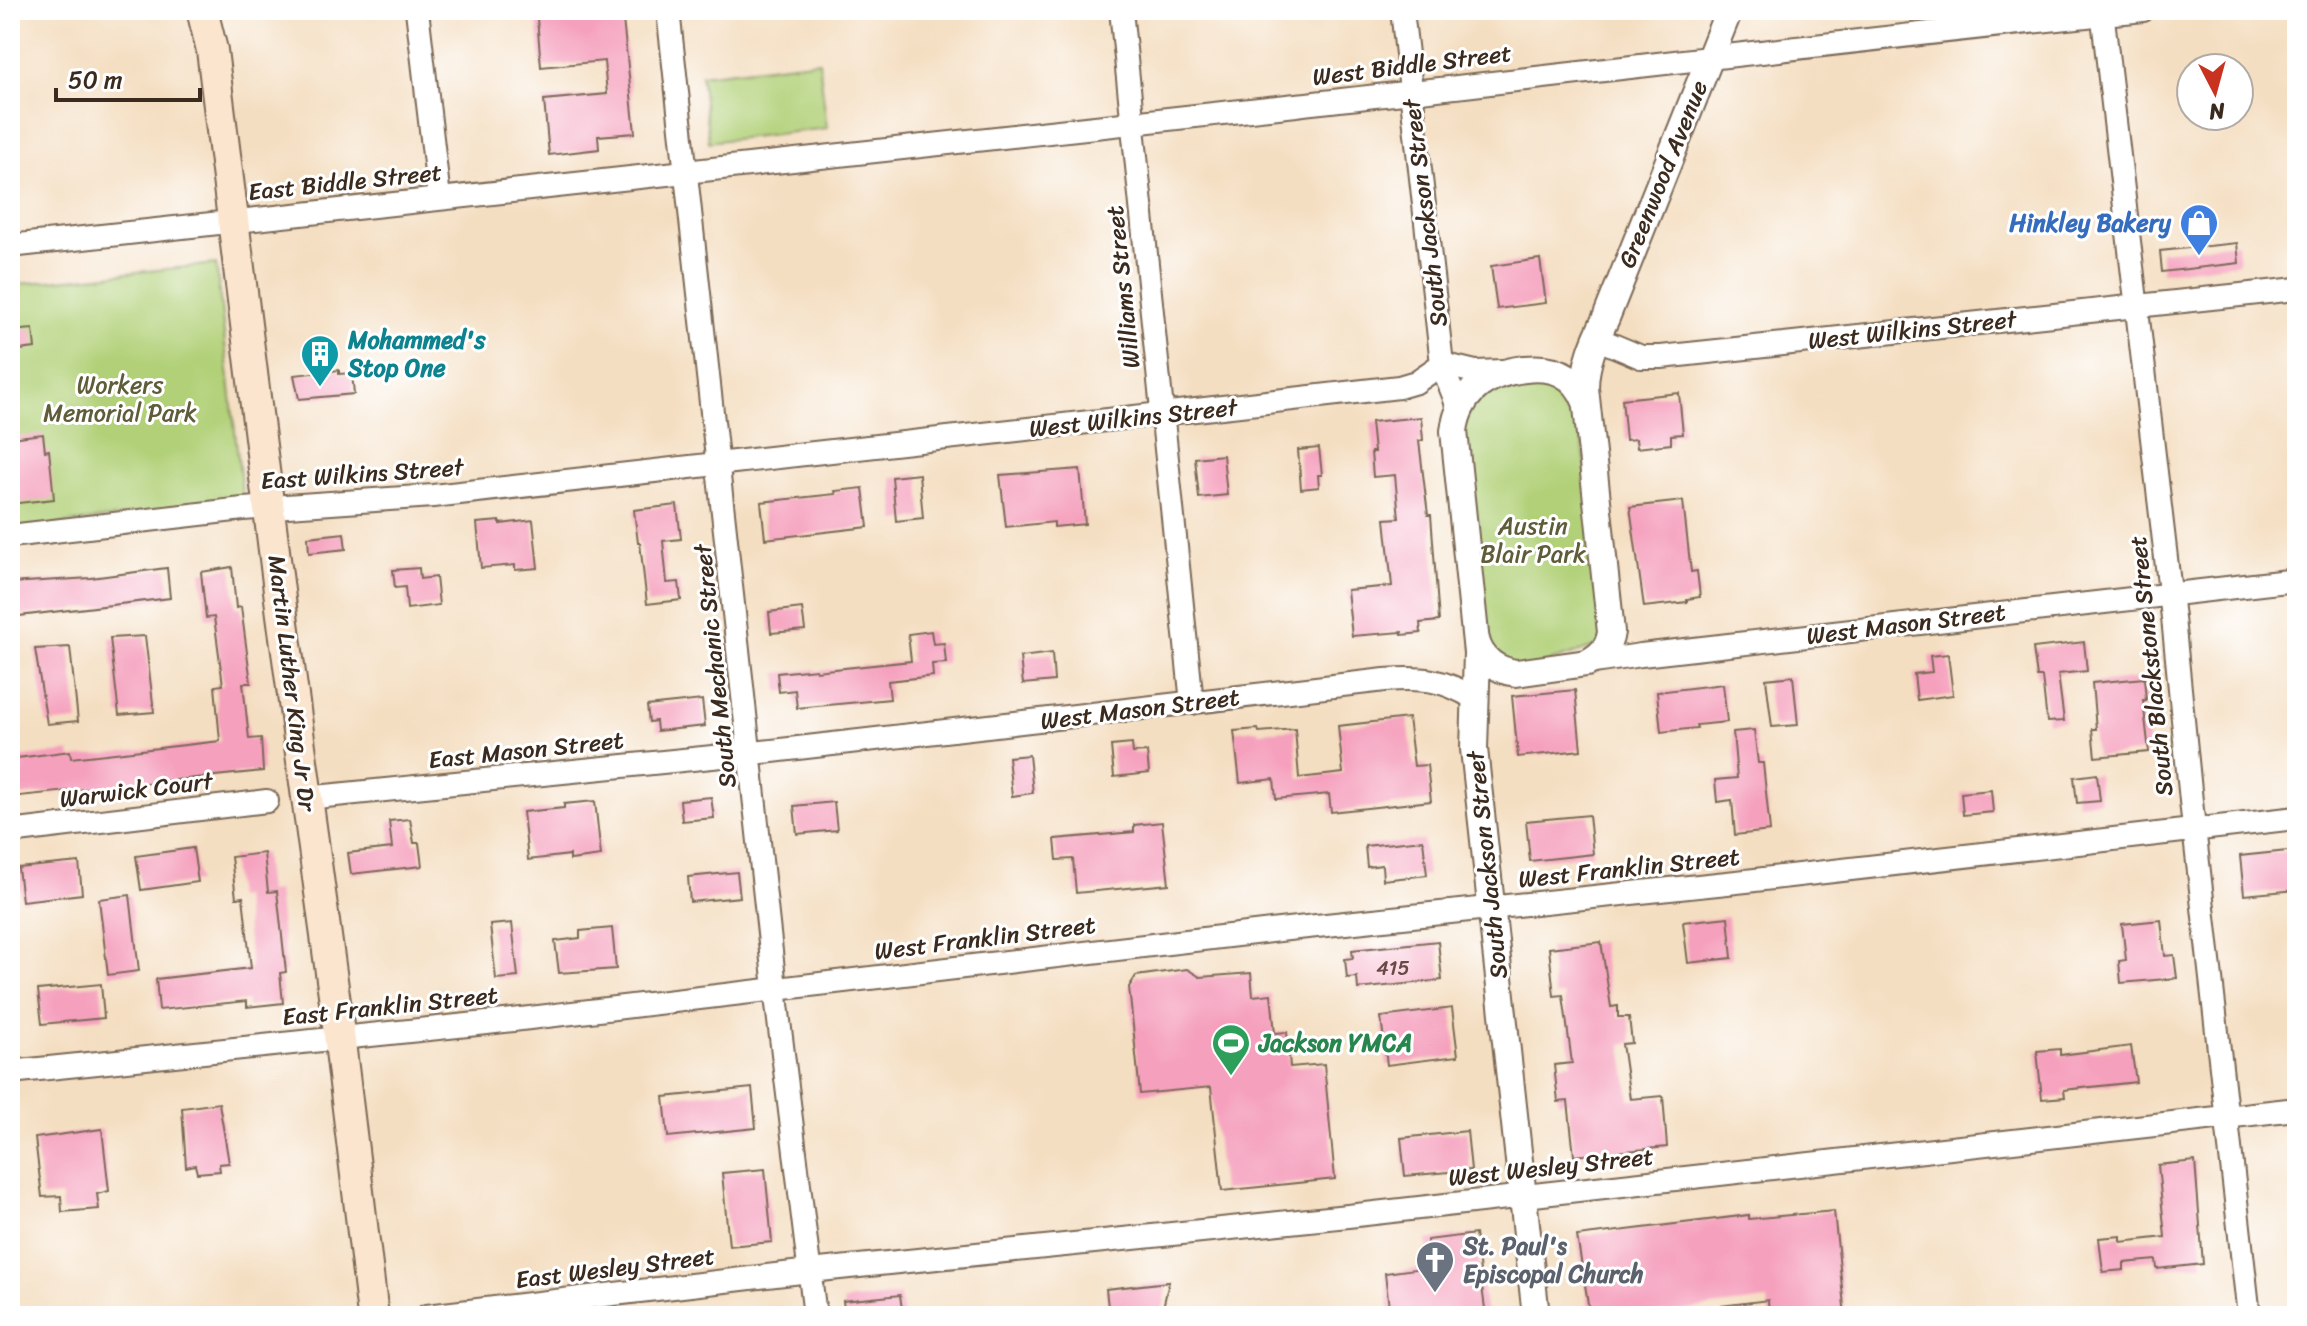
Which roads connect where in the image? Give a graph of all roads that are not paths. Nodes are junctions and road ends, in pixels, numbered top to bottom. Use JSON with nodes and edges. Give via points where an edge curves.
{"nodes":[{"id":1,"x":202,"y":10,"type":"edge"},
{"id":2,"x":216,"y":10,"type":"edge"},
{"id":3,"x":417,"y":10,"type":"edge"},
{"id":4,"x":668,"y":10,"type":"edge"},
{"id":5,"x":1121,"y":10,"type":"edge"},
{"id":6,"x":1402,"y":10,"type":"edge"},
{"id":7,"x":1729,"y":10,"type":"edge"},
{"id":8,"x":2143,"y":10,"type":"edge"},
{"id":9,"x":2102,"y":12,"type":"edge"},
{"id":10,"x":212,"y":50,"type":"junction"},
{"id":11,"x":1710,"y":56,"type":"junction"},
{"id":12,"x":1411,"y":92,"type":"junction"},
{"id":13,"x":1133,"y":122,"type":"junction"},
{"id":14,"x":686,"y":171,"type":"junction"},
{"id":15,"x":439,"y":198,"type":"junction"},
{"id":16,"x":234,"y":220,"type":"junction"},
{"id":17,"x":10,"y":246,"type":"edge"},
{"id":18,"x":2297,"y":289,"type":"edge"},
{"id":19,"x":2138,"y":306,"type":"junction"},
{"id":20,"x":1596,"y":338,"type":"junction"},
{"id":21,"x":1442,"y":364,"type":"junction"},
{"id":22,"x":1541,"y":368,"type":"junction"},
{"id":23,"x":1503,"y":371,"type":"junction"},
{"id":24,"x":1586,"y":402,"type":"junction"},
{"id":25,"x":1162,"y":414,"type":"junction"},
{"id":26,"x":1458,"y":414,"type":"junction"},
{"id":27,"x":719,"y":464,"type":"junction"},
{"id":28,"x":269,"y":508,"type":"junction"},
{"id":29,"x":10,"y":536,"type":"edge"},
{"id":30,"x":2297,"y":580,"type":"edge"},
{"id":31,"x":2170,"y":594,"type":"junction"},
{"id":32,"x":1611,"y":632,"type":"junction"},
{"id":33,"x":1476,"y":638,"type":"junction"},
{"id":34,"x":1641,"y":655,"type":"junction"},
{"id":35,"x":1587,"y":663,"type":"junction"},
{"id":36,"x":1516,"y":673,"type":"junction"},
{"id":37,"x":1474,"y":698,"type":"junction"},
{"id":38,"x":1192,"y":703,"type":"junction"},
{"id":39,"x":751,"y":753,"type":"junction"},
{"id":40,"x":306,"y":798,"type":"junction"},
{"id":41,"x":267,"y":801,"type":"dead end"},
{"id":42,"x":2297,"y":818,"type":"edge"},
{"id":43,"x":2195,"y":829,"type":"junction"},
{"id":44,"x":10,"y":832,"type":"edge"},
{"id":45,"x":1492,"y":908,"type":"junction"},
{"id":46,"x":775,"y":988,"type":"junction"},
{"id":47,"x":339,"y":1037,"type":"junction"},
{"id":48,"x":10,"y":1072,"type":"edge"},
{"id":49,"x":2297,"y":1109,"type":"edge"},
{"id":50,"x":2227,"y":1117,"type":"junction"},
{"id":51,"x":1522,"y":1196,"type":"junction"},
{"id":52,"x":810,"y":1271,"type":"junction"},
{"id":53,"x":373,"y":1316,"type":"edge"},
{"id":54,"x":427,"y":1316,"type":"edge"},
{"id":55,"x":815,"y":1316,"type":"edge"},
{"id":56,"x":1536,"y":1316,"type":"edge"},
{"id":57,"x":2249,"y":1316,"type":"edge"}],
"edges":[{"from":1,"to":10,"type":"main road","name":"Martin Luther King Jr Dr"},
{"from":2,"to":10,"type":"main road","name":"Martin Luther King Jr Dr"},
{"from":3,"to":15,"type":"street"},
{"from":4,"to":14,"type":"street","name":"South Mechanic Street"},
{"from":5,"to":13,"type":"street","name":"Williams Street"},
{"from":6,"to":12,"type":"street","name":"South Jackson Street"},
{"from":7,"to":11,"type":"street","name":"Greenwood Avenue"},
{"from":8,"to":9,"type":"street","name":"West Biddle Street"},
{"from":9,"to":11,"type":"street","name":"West Biddle Street"},
{"from":9,"to":19,"type":"street","name":"South Blackstone Street"},
{"from":10,"to":16,"type":"main road","name":"Martin Luther King Jr Dr"},
{"from":11,"to":12,"type":"street","name":"West Biddle Street"},
{"from":11,"to":20,"type":"street","name":"Greenwood Avenue"},
{"from":12,"to":13,"type":"street","name":"West Biddle Street"},
{"from":12,"to":21,"type":"street","name":"South Jackson Street"},
{"from":13,"to":14,"type":"street","name":"West Biddle Street"},
{"from":13,"to":25,"type":"street","name":"Williams Street"},
{"from":14,"to":15,"type":"street","name":"East Biddle Street"},
{"from":14,"to":27,"type":"street","name":"South Mechanic Street"},
{"from":15,"to":16,"type":"street","name":"East Biddle Street"},
{"from":16,"to":17,"type":"street","name":"East Biddle Street"},
{"from":16,"to":28,"type":"main road","name":"Martin Luther King Jr Dr"},
{"from":18,"to":19,"type":"street","name":"West Wilkins Street"},
{"from":19,"to":20,"type":"street","name":"West Wilkins Street","via":[[1649,358]]},
{"from":19,"to":31,"type":"street","name":"South Blackstone Street"},
{"from":20,"to":22,"type":"street","via":[[1573,359]]},
{"from":20,"to":24,"type":"street","name":"Greenwood Avenue","via":[[1585,379]]},
{"from":21,"to":23,"type":"street","via":[[1475,372]]},
{"from":21,"to":25,"type":"street","name":"West Wilkins Street","via":[[1399,387]]},
{"from":21,"to":26,"type":"street","name":"South Jackson Street"},
{"from":22,"to":23,"type":"street"},
{"from":22,"to":24,"type":"street","via":[[1574,380]]},
{"from":23,"to":26,"type":"street","via":[[1474,390]]},
{"from":24,"to":32,"type":"street","name":"Greenwood Avenue"},
{"from":25,"to":27,"type":"street","name":"West Wilkins Street"},
{"from":25,"to":38,"type":"street","name":"Williams Street"},
{"from":26,"to":33,"type":"street","name":"South Jackson Street","via":[[1454,442]]},
{"from":27,"to":28,"type":"street","name":"East Wilkins Street","via":[[433,496]]},
{"from":27,"to":39,"type":"street","name":"South Mechanic Street"},
{"from":28,"to":29,"type":"street","name":"East Wilkins Street"},
{"from":28,"to":40,"type":"main road","name":"Martin Luther King Jr Dr"},
{"from":30,"to":31,"type":"street","name":"West Mason Street"},
{"from":31,"to":34,"type":"street","name":"West Mason Street"},
{"from":31,"to":43,"type":"street","name":"South Blackstone Street"},
{"from":32,"to":34,"type":"street"},
{"from":32,"to":35,"type":"street","via":[[1607,647]]},
{"from":33,"to":36,"type":"street","via":[[1491,664]]},
{"from":33,"to":37,"type":"street","name":"South Jackson Street"},
{"from":34,"to":35,"type":"street","name":"West Mason Street"},
{"from":35,"to":36,"type":"street","name":"West Mason Street"},
{"from":36,"to":37,"type":"street","name":"West Mason Street","via":[[1489,682]]},
{"from":37,"to":38,"type":"street","name":"West Mason Street","via":[[1448,684],[1408,678]]},
{"from":37,"to":45,"type":"street","name":"South Jackson Street","via":[[1474,749]]},
{"from":38,"to":39,"type":"street","name":"West Mason Street"},
{"from":39,"to":40,"type":"street","name":"East Mason Street"},
{"from":39,"to":46,"type":"street","name":"South Mechanic Street"},
{"from":40,"to":47,"type":"main road","name":"Martin Luther King Jr Dr"},
{"from":41,"to":44,"type":"street","name":"Warwick Court"},
{"from":42,"to":43,"type":"street","name":"West Franklin Street"},
{"from":43,"to":45,"type":"street","name":"West Franklin Street"},
{"from":43,"to":50,"type":"street","name":"South Blackstone Street"},
{"from":45,"to":46,"type":"street","name":"West Franklin Street"},
{"from":45,"to":51,"type":"street","name":"South Jackson Street"},
{"from":46,"to":47,"type":"street","name":"East Franklin Street"},
{"from":46,"to":52,"type":"street","name":"South Mechanic Street"},
{"from":47,"to":48,"type":"street","name":"East Franklin Street"},
{"from":47,"to":53,"type":"main road","name":"Martin Luther King Jr Dr"},
{"from":49,"to":50,"type":"street","name":"West Wesley Street"},
{"from":50,"to":51,"type":"street","name":"West Wesley Street"},
{"from":50,"to":57,"type":"street","name":"South Blackstone Street"},
{"from":51,"to":52,"type":"street","name":"West Wesley Street"},
{"from":51,"to":56,"type":"street","name":"South Jackson Street"},
{"from":52,"to":54,"type":"street","name":"East Wesley Street"},
{"from":52,"to":55,"type":"street","name":"South Mechanic Street"}]}
